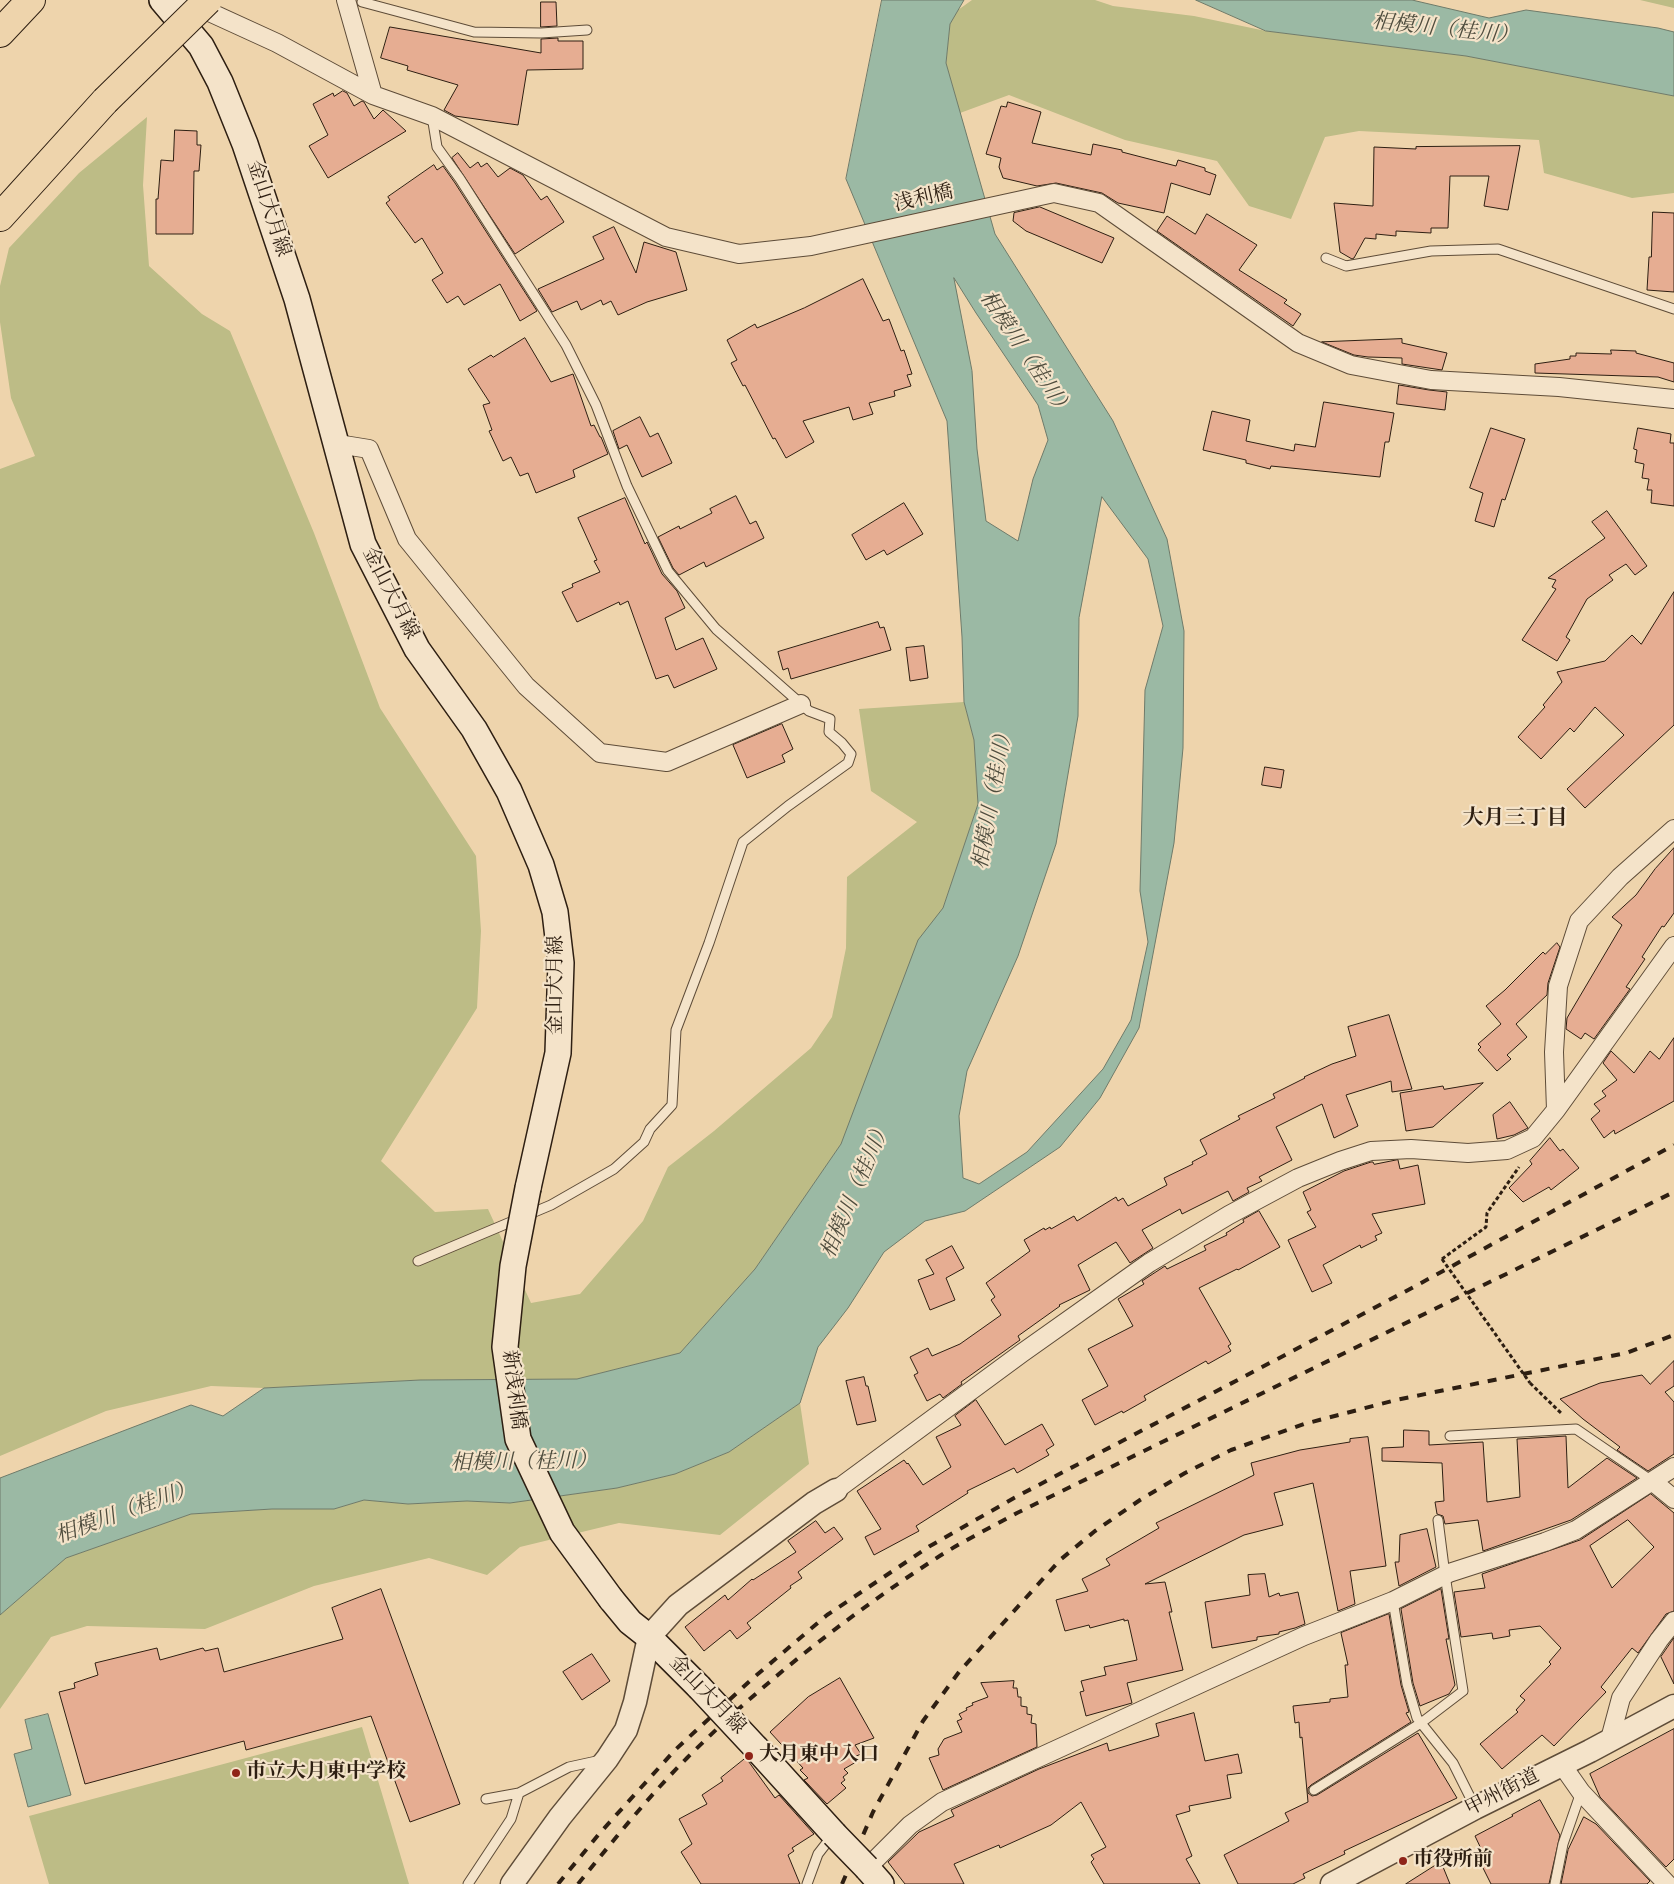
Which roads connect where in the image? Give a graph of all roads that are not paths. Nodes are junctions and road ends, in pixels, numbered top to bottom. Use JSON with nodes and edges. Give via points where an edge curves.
{"nodes":[{"id":1,"x":31,"y":0,"type":"edge"},
{"id":2,"x":162,"y":0,"type":"edge"},
{"id":3,"x":183,"y":0,"type":"edge"},
{"id":4,"x":208,"y":0,"type":"edge"},
{"id":5,"x":356,"y":3,"type":"edge"},
{"id":6,"x":587,"y":30,"type":"dead end"},
{"id":7,"x":0,"y":32,"type":"edge"},
{"id":8,"x":374,"y":95,"type":"junction"},
{"id":9,"x":432,"y":116,"type":"junction"},
{"id":10,"x":0,"y":217,"type":"edge"},
{"id":11,"x":1326,"y":258,"type":"dead end"},
{"id":12,"x":1674,"y":309,"type":"edge"},
{"id":13,"x":1674,"y":399,"type":"edge"},
{"id":14,"x":338,"y":444,"type":"junction"},
{"id":15,"x":801,"y":704,"type":"junction"},
{"id":16,"x":1674,"y":830,"type":"edge"},
{"id":17,"x":1674,"y":946,"type":"edge"},
{"id":18,"x":1556,"y":1110,"type":"junction"},
{"id":19,"x":528,"y":1188,"type":"joint"},
{"id":20,"x":418,"y":1261,"type":"dead end"},
{"id":21,"x":1450,"y":1436,"type":"dead end"},
{"id":22,"x":1674,"y":1466,"type":"edge"},
{"id":23,"x":1652,"y":1481,"type":"junction"},
{"id":24,"x":836,"y":1490,"type":"joint"},
{"id":25,"x":1674,"y":1498,"type":"edge"},
{"id":26,"x":1438,"y":1520,"type":"dead end"},
{"id":27,"x":1445,"y":1575,"type":"junction"},
{"id":28,"x":611,"y":1599,"type":"joint"},
{"id":29,"x":1393,"y":1601,"type":"junction"},
{"id":30,"x":1674,"y":1621,"type":"edge"},
{"id":31,"x":650,"y":1637,"type":"junction"},
{"id":32,"x":1674,"y":1706,"type":"edge"},
{"id":33,"x":1421,"y":1722,"type":"junction"},
{"id":34,"x":1610,"y":1739,"type":"junction"},
{"id":35,"x":607,"y":1758,"type":"junction"},
{"id":36,"x":1562,"y":1765,"type":"junction"},
{"id":37,"x":1314,"y":1790,"type":"dead end"},
{"id":38,"x":1581,"y":1792,"type":"junction"},
{"id":39,"x":519,"y":1793,"type":"junction"},
{"id":40,"x":486,"y":1799,"type":"dead end"},
{"id":41,"x":1475,"y":1808,"type":"junction"},
{"id":42,"x":834,"y":1834,"type":"junction"},
{"id":43,"x":874,"y":1876,"type":"edge"},
{"id":44,"x":468,"y":1884,"type":"edge"},
{"id":45,"x":512,"y":1884,"type":"edge"},
{"id":46,"x":807,"y":1884,"type":"edge"},
{"id":47,"x":1332,"y":1884,"type":"edge"},
{"id":48,"x":1555,"y":1884,"type":"edge"},
{"id":49,"x":1667,"y":1884,"type":"edge"}],
"edges":[{"from":1,"to":7,"type":"highway"},
{"from":2,"to":14,"type":"main road","name":"金山大月線","via":[[201,46],[220,82],[245,144],[297,299]]},
{"from":3,"to":8,"type":"street","name":"浅利橋","via":[[277,43]]},
{"from":4,"to":10,"type":"highway","bridge":true,"via":[[106,101]]},
{"from":5,"to":6,"type":"lane","via":[[474,32]]},
{"from":5,"to":8,"type":"street"},
{"from":8,"to":9,"type":"street","name":"浅利橋"},
{"from":9,"to":13,"type":"street","name":"浅利橋","via":[[666,237],[739,254],[820,245],[1054,193],[1099,203],[1298,343],[1351,365],[1431,380],[1559,387]]},
{"from":9,"to":15,"type":"lane","via":[[438,147],[566,345],[596,405],[627,486],[668,571],[716,629]]},
{"from":11,"to":12,"type":"lane","via":[[1346,266],[1431,251],[1498,250]]},
{"from":14,"to":15,"type":"street","via":[[369,449],[407,539],[526,686],[600,753],[667,762]]},
{"from":14,"to":19,"type":"main road","name":"金山大月線","via":[[363,544],[417,649],[474,729],[509,791],[541,865],[555,912],[561,963],[558,1053]]},
{"from":15,"to":20,"type":"lane","via":[[809,711],[830,719],[829,732],[851,754],[848,763],[743,842],[676,1030],[672,1105],[644,1142],[614,1169],[551,1205]]},
{"from":16,"to":18,"type":"street","via":[[1620,877],[1579,920],[1558,986],[1554,1052]]},
{"from":17,"to":18,"type":"street"},
{"from":18,"to":24,"type":"street","via":[[1533,1138],[1508,1150],[1468,1153],[1411,1149],[1372,1151],[1298,1178],[1149,1263]]},
{"from":19,"to":28,"type":"main road","name":"新浅利橋","bridge":true,"via":[[514,1266],[505,1347],[518,1439],[562,1532]]},
{"from":21,"to":23,"type":"lane","via":[[1576,1429]]},
{"from":22,"to":23,"type":"street"},
{"from":23,"to":25,"type":"street"},
{"from":23,"to":27,"type":"street","via":[[1576,1530]]},
{"from":24,"to":31,"type":"street","via":[[678,1605]]},
{"from":26,"to":27,"type":"lane"},
{"from":27,"to":29,"type":"street"},
{"from":27,"to":33,"type":"lane","via":[[1463,1691]]},
{"from":28,"to":31,"type":"main road","name":"金山大月線","via":[[630,1622]]},
{"from":29,"to":33,"type":"lane","via":[[1407,1684]]},
{"from":29,"to":43,"type":"street","via":[[1304,1636],[942,1802],[910,1825]]},
{"from":30,"to":34,"type":"street","via":[[1620,1698]]},
{"from":31,"to":35,"type":"street","via":[[626,1730]]},
{"from":31,"to":42,"type":"main road","name":"金山大月線","bridge":true},
{"from":32,"to":34,"type":"street","name":"甲州街道"},
{"from":33,"to":37,"type":"lane"},
{"from":33,"to":41,"type":"lane","via":[[1453,1763]]},
{"from":34,"to":36,"type":"street","name":"甲州街道"},
{"from":35,"to":39,"type":"lane","via":[[569,1767]]},
{"from":35,"to":45,"type":"street"},
{"from":36,"to":38,"type":"street"},
{"from":36,"to":41,"type":"street","name":"甲州街道"},
{"from":38,"to":48,"type":"lane","via":[[1563,1844]]},
{"from":38,"to":49,"type":"street"},
{"from":39,"to":40,"type":"lane"},
{"from":39,"to":44,"type":"lane","via":[[511,1819]]},
{"from":41,"to":47,"type":"street","name":"甲州街道"},
{"from":42,"to":43,"type":"main road","name":"金山大月線","bridge":true},
{"from":42,"to":46,"type":"lane","via":[[818,1854]]}]}
